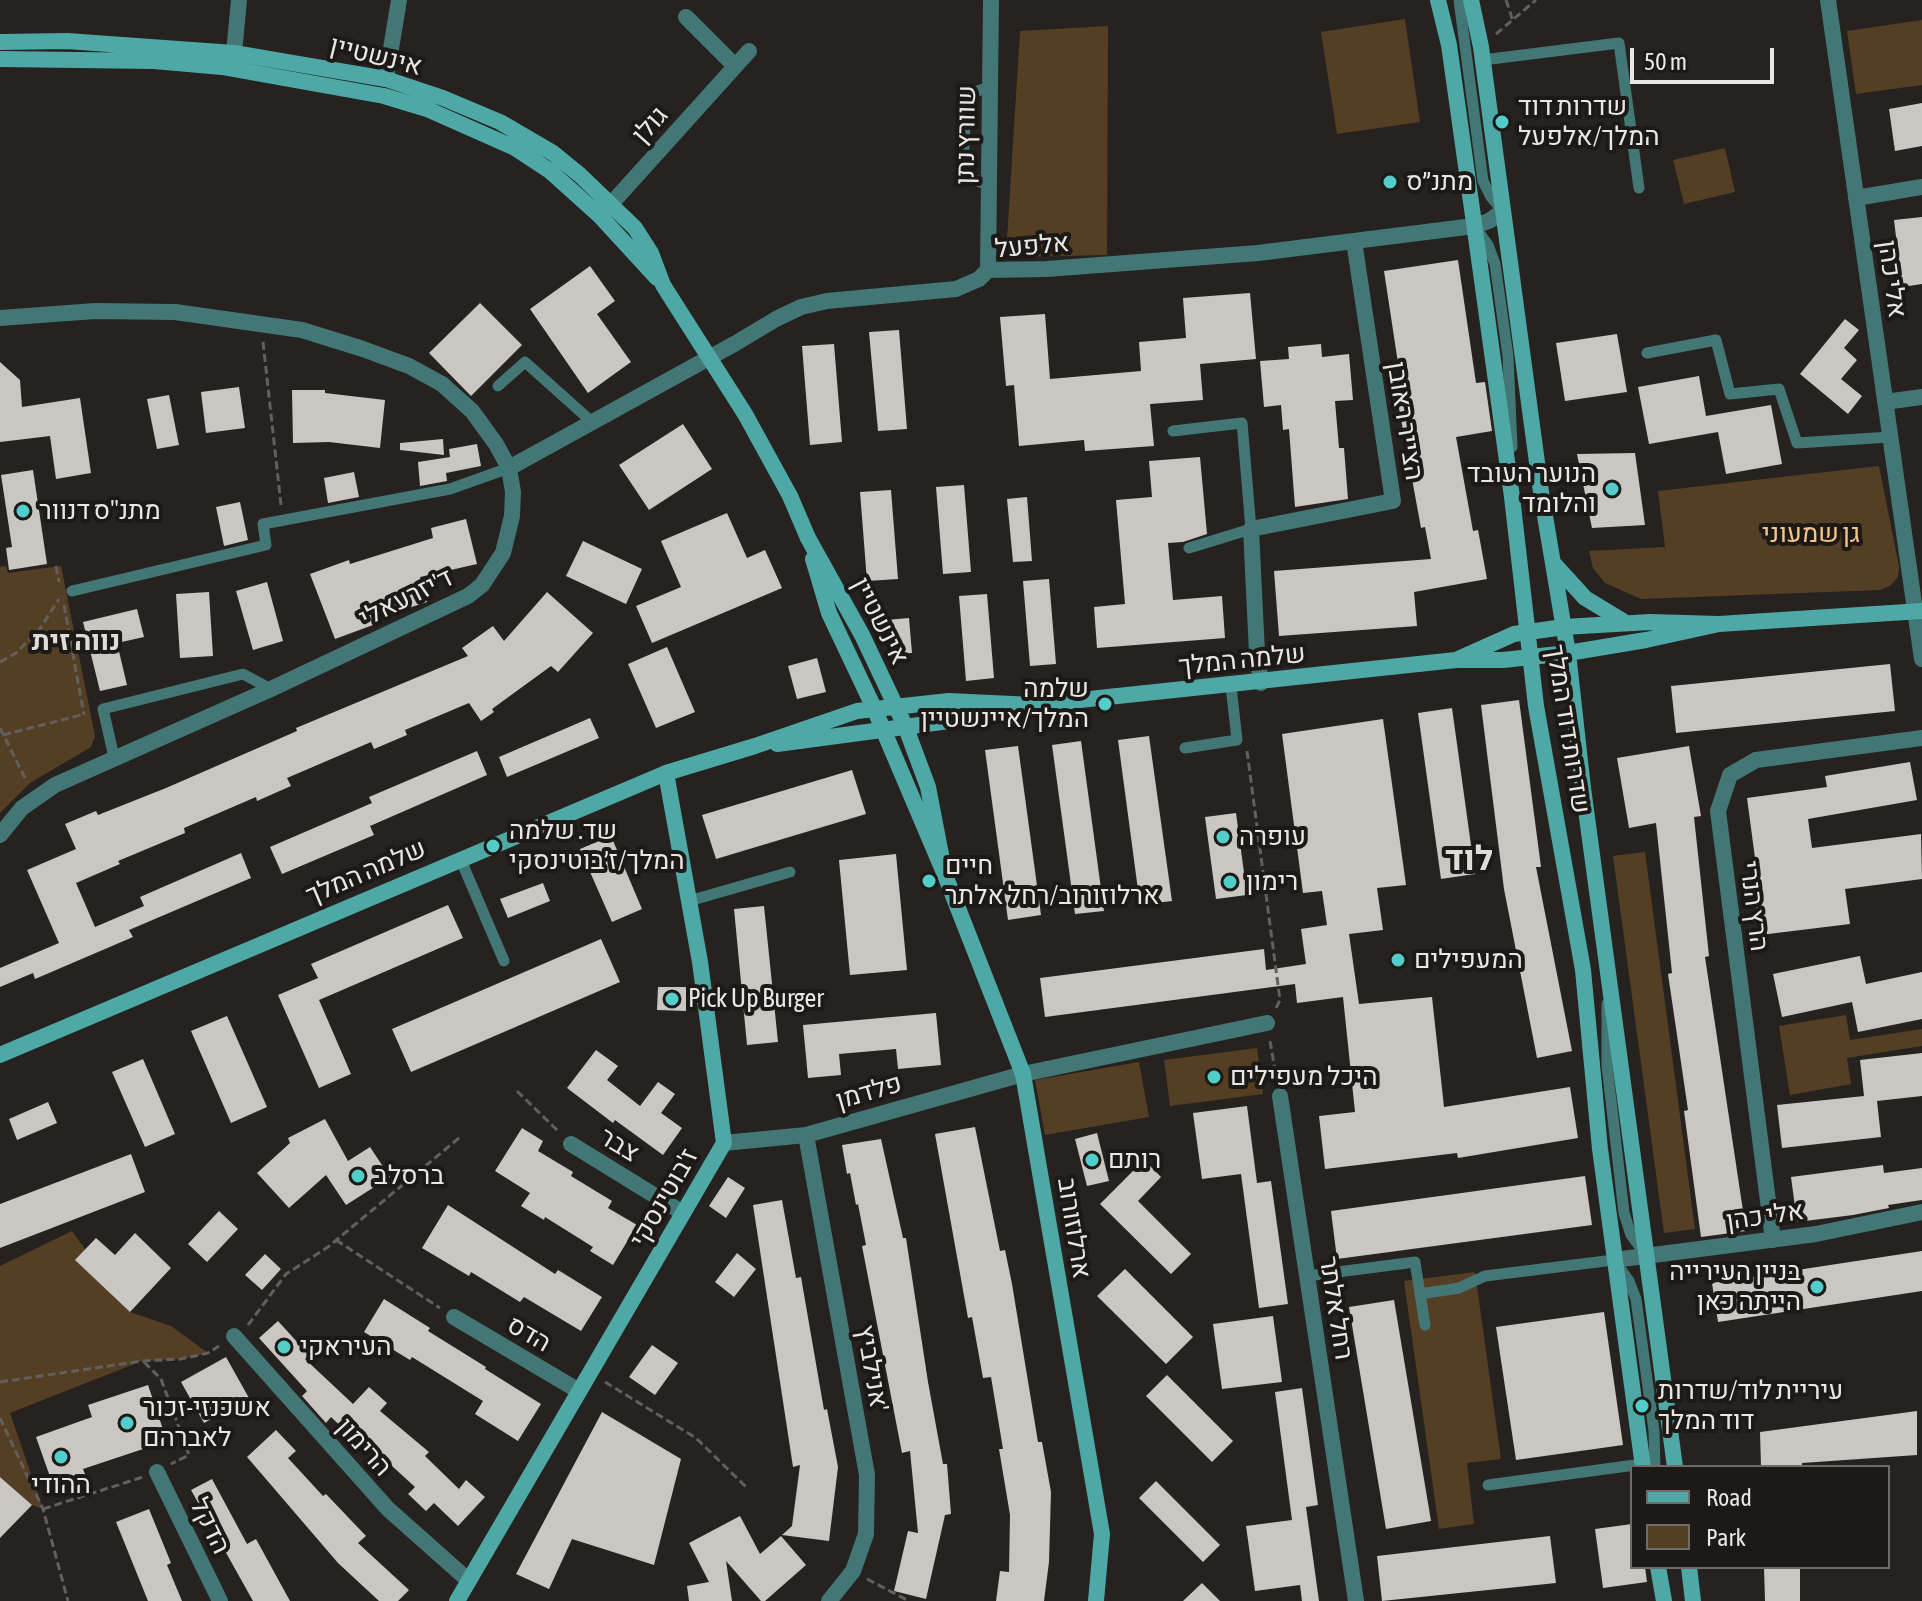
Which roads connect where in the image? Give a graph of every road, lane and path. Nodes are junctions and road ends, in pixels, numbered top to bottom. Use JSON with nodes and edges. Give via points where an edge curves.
{"nodes":[{"id":1,"x":239,"y":0,"type":"edge"},
{"id":2,"x":399,"y":0,"type":"edge"},
{"id":3,"x":991,"y":0,"type":"edge"},
{"id":4,"x":1438,"y":0,"type":"edge"},
{"id":5,"x":1459,"y":0,"type":"edge"},
{"id":6,"x":1471,"y":0,"type":"edge"},
{"id":7,"x":1506,"y":0,"type":"edge"},
{"id":8,"x":1536,"y":0,"type":"edge"},
{"id":9,"x":1828,"y":0,"type":"edge"},
{"id":10,"x":686,"y":17,"type":"dead end"},
{"id":11,"x":1513,"y":21,"type":"junction"},
{"id":12,"x":0,"y":42,"type":"edge"},
{"id":13,"x":749,"y":51,"type":"dead end"},
{"id":14,"x":234,"y":53,"type":"junction"},
{"id":15,"x":1482,"y":54,"type":"junction"},
{"id":16,"x":0,"y":59,"type":"edge"},
{"id":17,"x":735,"y":66,"type":"junction"},
{"id":18,"x":386,"y":79,"type":"junction"},
{"id":19,"x":990,"y":87,"type":"junction"},
{"id":20,"x":989,"y":185,"type":"junction"},
{"id":21,"x":1922,"y":187,"type":"edge"},
{"id":22,"x":1639,"y":188,"type":"dead end"},
{"id":23,"x":1856,"y":198,"type":"junction"},
{"id":24,"x":612,"y":203,"type":"junction"},
{"id":25,"x":1503,"y":211,"type":"junction"},
{"id":26,"x":600,"y":216,"type":"junction"},
{"id":27,"x":1474,"y":226,"type":"junction"},
{"id":28,"x":1354,"y":241,"type":"junction"},
{"id":29,"x":988,"y":270,"type":"junction"},
{"id":30,"x":663,"y":285,"type":"junction"},
{"id":31,"x":0,"y":318,"type":"edge"},
{"id":32,"x":261,"y":324,"type":"junction"},
{"id":33,"x":1647,"y":353,"type":"dead end"},
{"id":34,"x":711,"y":357,"type":"junction"},
{"id":35,"x":498,"y":386,"type":"dead end"},
{"id":36,"x":1922,"y":397,"type":"edge"},
{"id":37,"x":1885,"y":402,"type":"junction"},
{"id":38,"x":592,"y":422,"type":"junction"},
{"id":39,"x":1173,"y":431,"type":"dead end"},
{"id":40,"x":1890,"y":437,"type":"junction"},
{"id":41,"x":509,"y":468,"type":"junction"},
{"id":42,"x":283,"y":520,"type":"junction"},
{"id":43,"x":1251,"y":529,"type":"junction"},
{"id":44,"x":808,"y":538,"type":"junction"},
{"id":45,"x":1189,"y":548,"type":"dead end"},
{"id":46,"x":1553,"y":562,"type":"junction"},
{"id":47,"x":56,"y":566,"type":"dead end"},
{"id":48,"x":67,"y":592,"type":"junction"},
{"id":49,"x":1919,"y":612,"type":"edge"},
{"id":50,"x":1628,"y":623,"type":"junction"},
{"id":51,"x":1719,"y":624,"type":"junction"},
{"id":52,"x":1564,"y":627,"type":"junction"},
{"id":53,"x":1528,"y":632,"type":"junction"},
{"id":54,"x":1568,"y":653,"type":"junction"},
{"id":55,"x":1531,"y":657,"type":"junction"},
{"id":56,"x":1922,"y":659,"type":"edge"},
{"id":57,"x":1456,"y":660,"type":"junction"},
{"id":58,"x":0,"y":662,"type":"edge"},
{"id":59,"x":1261,"y":683,"type":"junction"},
{"id":60,"x":1231,"y":686,"type":"junction"},
{"id":61,"x":271,"y":689,"type":"junction"},
{"id":62,"x":895,"y":705,"type":"junction"},
{"id":63,"x":1033,"y":705,"type":"junction"},
{"id":64,"x":874,"y":708,"type":"junction"},
{"id":65,"x":103,"y":709,"type":"junction"},
{"id":66,"x":84,"y":715,"type":"junction"},
{"id":67,"x":0,"y":728,"type":"edge"},
{"id":68,"x":906,"y":728,"type":"junction"},
{"id":69,"x":883,"y":731,"type":"junction"},
{"id":70,"x":3,"y":735,"type":"junction"},
{"id":71,"x":1922,"y":738,"type":"edge"},
{"id":72,"x":755,"y":746,"type":"junction"},
{"id":73,"x":1185,"y":748,"type":"dead end"},
{"id":74,"x":1246,"y":748,"type":"dead end"},
{"id":75,"x":114,"y":757,"type":"junction"},
{"id":76,"x":666,"y":773,"type":"junction"},
{"id":77,"x":35,"y":797,"type":"junction"},
{"id":78,"x":0,"y":835,"type":"edge"},
{"id":79,"x":460,"y":858,"type":"junction"},
{"id":80,"x":790,"y":872,"type":"dead end"},
{"id":81,"x":945,"y":875,"type":"junction"},
{"id":82,"x":689,"y":901,"type":"junction"},
{"id":83,"x":504,"y":961,"type":"dead end"},
{"id":84,"x":1267,"y":1023,"type":"junction"},
{"id":85,"x":0,"y":1055,"type":"edge"},
{"id":86,"x":1023,"y":1074,"type":"junction"},
{"id":87,"x":517,"y":1091,"type":"dead end"},
{"id":88,"x":1280,"y":1096,"type":"joint"},
{"id":89,"x":806,"y":1135,"type":"junction"},
{"id":90,"x":459,"y":1138,"type":"dead end"},
{"id":91,"x":724,"y":1143,"type":"junction"},
{"id":92,"x":571,"y":1144,"type":"joint"},
{"id":93,"x":1922,"y":1212,"type":"edge"},
{"id":94,"x":683,"y":1213,"type":"junction"},
{"id":95,"x":336,"y":1240,"type":"junction"},
{"id":96,"x":1773,"y":1240,"type":"junction"},
{"id":97,"x":1646,"y":1256,"type":"junction"},
{"id":98,"x":1614,"y":1260,"type":"junction"},
{"id":99,"x":1307,"y":1276,"type":"junction"},
{"id":100,"x":1420,"y":1294,"type":"junction"},
{"id":101,"x":454,"y":1317,"type":"joint"},
{"id":102,"x":1425,"y":1325,"type":"dead end"},
{"id":103,"x":234,"y":1336,"type":"junction"},
{"id":104,"x":142,"y":1361,"type":"junction"},
{"id":105,"x":590,"y":1373,"type":"junction"},
{"id":106,"x":0,"y":1382,"type":"edge"},
{"id":107,"x":579,"y":1391,"type":"junction"},
{"id":108,"x":0,"y":1418,"type":"edge"},
{"id":109,"x":1646,"y":1465,"type":"edge"},
{"id":110,"x":1675,"y":1465,"type":"edge"},
{"id":111,"x":1630,"y":1468,"type":"edge"},
{"id":112,"x":157,"y":1472,"type":"junction"},
{"id":113,"x":1488,"y":1485,"type":"dead end"},
{"id":114,"x":746,"y":1487,"type":"dead end"},
{"id":115,"x":43,"y":1509,"type":"junction"},
{"id":116,"x":1658,"y":1569,"type":"edge"},
{"id":117,"x":1689,"y":1569,"type":"edge"},
{"id":118,"x":853,"y":1571,"type":"junction"},
{"id":119,"x":468,"y":1580,"type":"junction"},
{"id":120,"x":68,"y":1601,"type":"edge"},
{"id":121,"x":220,"y":1601,"type":"edge"},
{"id":122,"x":457,"y":1601,"type":"edge"},
{"id":123,"x":829,"y":1601,"type":"edge"},
{"id":124,"x":909,"y":1601,"type":"edge"},
{"id":125,"x":1096,"y":1601,"type":"edge"},
{"id":126,"x":1356,"y":1601,"type":"edge"},
{"id":127,"x":1664,"y":1601,"type":"edge"},
{"id":128,"x":1693,"y":1601,"type":"edge"}],
"edges":[{"from":1,"to":14,"type":"street"},
{"from":2,"to":18,"type":"street"},
{"from":3,"to":19,"type":"street","name":"שוורץ נתן"},
{"from":4,"to":27,"type":"street","name":"שדרות דוד המלך"},
{"from":5,"to":25,"type":"lane","via":[[1483,181]]},
{"from":6,"to":15,"type":"street","name":"שדרות דוד המלך"},
{"from":7,"to":11,"type":"path"},
{"from":8,"to":11,"type":"path"},
{"from":9,"to":23,"type":"street","name":"אלי כהן"},
{"from":10,"to":17,"type":"street"},
{"from":11,"to":15,"type":"path"},
{"from":12,"to":14,"type":"street","name":"אינשטיין"},
{"from":13,"to":17,"type":"street","name":"גולן"},
{"from":14,"to":18,"type":"street","name":"אינשטיין"},
{"from":15,"to":22,"type":"lane","via":[[1619,43]]},
{"from":15,"to":25,"type":"street","name":"שדרות דוד המלך"},
{"from":16,"to":26,"type":"street","name":"אינשטיין","via":[[222,67],[384,96],[515,148]]},
{"from":17,"to":24,"type":"street","name":"גולן"},
{"from":18,"to":24,"type":"street","name":"אינשטיין","via":[[500,122],[553,153]]},
{"from":19,"to":20,"type":"street","name":"שוורץ נתן"},
{"from":19,"to":20,"type":"lane","via":[[966,100],[963,170],[967,177]]},
{"from":20,"to":29,"type":"street","name":"שוורץ נתן"},
{"from":21,"to":23,"type":"street"},
{"from":23,"to":37,"type":"street","name":"אלי כהן"},
{"from":24,"to":26,"type":"street","name":"גולן"},
{"from":24,"to":30,"type":"street","name":"אינשטיין","via":[[643,240]]},
{"from":25,"to":27,"type":"street","name":"אלפעל"},
{"from":25,"to":46,"type":"street","name":"שדרות דוד המלך"},
{"from":26,"to":30,"type":"street","name":"אינשטיין"},
{"from":27,"to":28,"type":"street","name":"אלפעל"},
{"from":27,"to":53,"type":"street","name":"שדרות דוד המלך"},
{"from":28,"to":29,"type":"street","name":"אלפעל","via":[[1258,253]]},
{"from":28,"to":43,"type":"street","name":"הצייר ראובן","via":[[1393,501]]},
{"from":29,"to":34,"type":"street","name":"אלפעל","via":[[956,289],[861,296],[801,307]]},
{"from":30,"to":34,"type":"street","name":"אינשטיין"},
{"from":31,"to":32,"type":"street","name":"ד'יזרעאלי","via":[[175,312]]},
{"from":32,"to":41,"type":"street","name":"ד'יזרעאלי","via":[[363,349],[442,384],[472,411]]},
{"from":32,"to":42,"type":"path"},
{"from":33,"to":40,"type":"lane","via":[[1716,340],[1730,394],[1779,389],[1797,443]]},
{"from":34,"to":38,"type":"street","name":"אלפעל"},
{"from":34,"to":44,"type":"street","name":"אינשטיין"},
{"from":35,"to":38,"type":"lane","via":[[525,362]]},
{"from":36,"to":37,"type":"street"},
{"from":37,"to":40,"type":"street","name":"אלי כהן"},
{"from":38,"to":41,"type":"street","name":"אלפעל"},
{"from":39,"to":43,"type":"lane","via":[[1242,423]]},
{"from":40,"to":49,"type":"street","name":"אלי כהן"},
{"from":41,"to":42,"type":"lane","via":[[450,489]]},
{"from":41,"to":61,"type":"street","name":"ד'יזרעאלי","via":[[513,492],[508,537],[482,585],[447,608]]},
{"from":42,"to":48,"type":"lane","via":[[263,524],[266,545]]},
{"from":43,"to":45,"type":"lane"},
{"from":43,"to":59,"type":"street"},
{"from":44,"to":62,"type":"street","name":"אינשטיין"},
{"from":44,"to":64,"type":"street","name":"אינשטיין","via":[[829,613]]},
{"from":46,"to":50,"type":"street","via":[[1585,598]]},
{"from":46,"to":52,"type":"street","name":"שדרות דוד המלך"},
{"from":47,"to":48,"type":"path"},
{"from":48,"to":58,"type":"path","via":[[39,630]]},
{"from":48,"to":66,"type":"path"},
{"from":49,"to":51,"type":"street","name":"שלמה המלך"},
{"from":49,"to":56,"type":"street","name":"אלי כהן"},
{"from":50,"to":51,"type":"street","name":"שלמה המלך"},
{"from":50,"to":52,"type":"street","name":"שלמה המלך"},
{"from":51,"to":54,"type":"street","name":"שלמה המלך"},
{"from":52,"to":53,"type":"street","name":"שלמה המלך"},
{"from":52,"to":54,"type":"street","name":"שדרות דוד המלך"},
{"from":53,"to":55,"type":"street","name":"שדרות דוד המלך"},
{"from":53,"to":57,"type":"street","name":"שלמה המלך"},
{"from":54,"to":55,"type":"street","name":"שלמה המלך"},
{"from":54,"to":97,"type":"street","name":"שדרות דוד המלך"},
{"from":55,"to":57,"type":"street","name":"שלמה המלך"},
{"from":55,"to":98,"type":"street","name":"שדרות דוד המלך","via":[[1581,957]]},
{"from":57,"to":59,"type":"street","name":"שלמה המלך"},
{"from":59,"to":60,"type":"street","name":"שלמה המלך"},
{"from":60,"to":63,"type":"street","name":"שלמה המלך"},
{"from":60,"to":73,"type":"lane","via":[[1237,740]]},
{"from":61,"to":65,"type":"lane","via":[[243,674]]},
{"from":61,"to":75,"type":"street","name":"ד'יזרעאלי"},
{"from":62,"to":63,"type":"street","name":"שלמה המלך"},
{"from":62,"to":64,"type":"street","name":"שלמה המלך"},
{"from":62,"to":68,"type":"street","name":"אינשטיין"},
{"from":63,"to":68,"type":"street","name":"שלמה המלך"},
{"from":64,"to":69,"type":"street","name":"ארלוזורוב"},
{"from":64,"to":72,"type":"street","name":"שלמה המלך"},
{"from":65,"to":66,"type":"path"},
{"from":65,"to":75,"type":"lane"},
{"from":66,"to":70,"type":"path"},
{"from":67,"to":70,"type":"path"},
{"from":68,"to":69,"type":"street","name":"שלמה המלך"},
{"from":68,"to":81,"type":"street","name":"ארלוזורוב","via":[[928,787]]},
{"from":69,"to":72,"type":"street","name":"שלמה המלך"},
{"from":69,"to":81,"type":"street","name":"ארלוזורוב"},
{"from":70,"to":77,"type":"path"},
{"from":71,"to":96,"type":"street","name":"הרץ הנרי","via":[[1756,760],[1730,775],[1718,811]]},
{"from":72,"to":76,"type":"street","name":"שלמה המלך"},
{"from":74,"to":84,"type":"path","via":[[1280,1000]]},
{"from":75,"to":77,"type":"street","name":"ד'יזרעאלי"},
{"from":76,"to":79,"type":"street","name":"שלמה המלך"},
{"from":76,"to":82,"type":"street","name":"ז'בוטינסקי"},
{"from":77,"to":78,"type":"street","name":"ד'יזרעאלי"},
{"from":79,"to":83,"type":"lane"},
{"from":79,"to":85,"type":"street","name":"שלמה המלך"},
{"from":80,"to":82,"type":"lane"},
{"from":81,"to":86,"type":"street","name":"ארלוזורוב"},
{"from":82,"to":91,"type":"street","name":"ז'בוטינסקי"},
{"from":84,"to":86,"type":"street"},
{"from":84,"to":88,"type":"path"},
{"from":86,"to":89,"type":"street","name":"פלדמן"},
{"from":86,"to":125,"type":"street","name":"ארלוזורוב","via":[[1102,1534]]},
{"from":87,"to":92,"type":"path"},
{"from":88,"to":99,"type":"street","name":"רחל אלתר"},
{"from":89,"to":91,"type":"street","name":"פלדמן"},
{"from":89,"to":118,"type":"street","name":"אנילביץ'","via":[[867,1475],[866,1534]]},
{"from":90,"to":95,"type":"path"},
{"from":91,"to":94,"type":"street","name":"ז'בוטינסקי"},
{"from":92,"to":94,"type":"street","name":"צבר"},
{"from":93,"to":96,"type":"street","name":"אלי כהן"},
{"from":94,"to":105,"type":"street","name":"ז'בוטינסקי"},
{"from":95,"to":101,"type":"path"},
{"from":95,"to":103,"type":"path","via":[[286,1274]]},
{"from":96,"to":97,"type":"street","name":"אלי כהן"},
{"from":97,"to":98,"type":"street","name":"אלי כהן"},
{"from":97,"to":110,"type":"street","name":"שדרות דוד המלך"},
{"from":98,"to":100,"type":"lane","via":[[1485,1276],[1459,1288]]},
{"from":98,"to":109,"type":"street","name":"שדרות דוד המלך"},
{"from":99,"to":100,"type":"lane","via":[[1415,1262]]},
{"from":99,"to":126,"type":"street","name":"רחל אלתר"},
{"from":100,"to":102,"type":"lane"},
{"from":101,"to":107,"type":"street","name":"הדס"},
{"from":103,"to":104,"type":"path","via":[[208,1353]]},
{"from":103,"to":119,"type":"street","name":"הרימון","via":[[388,1509]]},
{"from":104,"to":106,"type":"path"},
{"from":104,"to":112,"type":"path","via":[[161,1379],[189,1455]]},
{"from":105,"to":107,"type":"street","name":"ז'בוטינסקי"},
{"from":105,"to":114,"type":"path","via":[[696,1438]]},
{"from":107,"to":119,"type":"street","name":"ז'בוטינסקי"},
{"from":108,"to":115,"type":"path"},
{"from":111,"to":113,"type":"lane"},
{"from":112,"to":115,"type":"path"},
{"from":112,"to":121,"type":"street","name":"הדקל"},
{"from":115,"to":120,"type":"path"},
{"from":116,"to":127,"type":"street"},
{"from":117,"to":128,"type":"street"},
{"from":118,"to":123,"type":"street","name":"אנילביץ'"},
{"from":118,"to":124,"type":"path"},
{"from":119,"to":122,"type":"street","name":"ז'בוטינסקי"}]}
